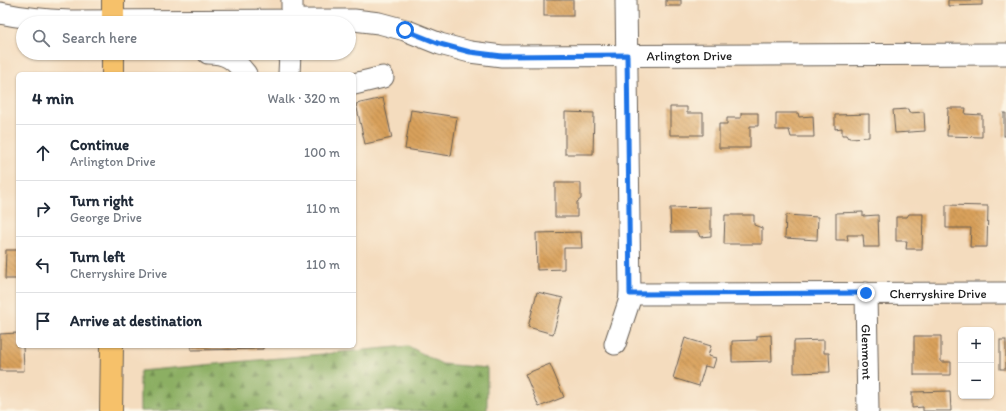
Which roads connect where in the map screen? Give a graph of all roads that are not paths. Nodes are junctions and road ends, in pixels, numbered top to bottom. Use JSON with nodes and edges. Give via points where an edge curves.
{"nodes":[{"id":1,"x":113,"y":0,"type":"edge"},
{"id":2,"x":292,"y":0,"type":"edge"},
{"id":3,"x":626,"y":0,"type":"edge"},
{"id":4,"x":0,"y":13,"type":"edge"},
{"id":5,"x":113,"y":16,"type":"edge"},
{"id":6,"x":292,"y":16,"type":"edge"},
{"id":7,"x":16,"y":17,"type":"edge"},
{"id":8,"x":356,"y":20,"type":"edge"},
{"id":9,"x":1006,"y":54,"type":"edge"},
{"id":10,"x":627,"y":55,"type":"junction"},
{"id":11,"x":113,"y":60,"type":"edge"},
{"id":12,"x":234,"y":60,"type":"edge"},
{"id":13,"x":290,"y":60,"type":"edge"},
{"id":14,"x":113,"y":72,"type":"edge"},
{"id":15,"x":244,"y":72,"type":"edge"},
{"id":16,"x":289,"y":72,"type":"edge"},
{"id":17,"x":383,"y":77,"type":"dead end"},
{"id":18,"x":356,"y":84,"type":"edge"},
{"id":19,"x":866,"y":293,"type":"junction"},
{"id":20,"x":1006,"y":293,"type":"edge"},
{"id":21,"x":630,"y":294,"type":"junction"},
{"id":22,"x":615,"y":344,"type":"dead end"},
{"id":23,"x":112,"y":348,"type":"edge"},
{"id":24,"x":111,"y":411,"type":"edge"},
{"id":25,"x":868,"y":411,"type":"edge"}],
"edges":[{"from":1,"to":5,"type":"main road"},
{"from":2,"to":6,"type":"street"},
{"from":3,"to":10,"type":"street"},
{"from":4,"to":7,"type":"street","name":"Arlington Drive"},
{"from":8,"to":10,"type":"street","name":"Arlington Drive","via":[[379,22],[470,52],[502,56]]},
{"from":9,"to":10,"type":"street","name":"Arlington Drive"},
{"from":10,"to":21,"type":"street"},
{"from":11,"to":14,"type":"main road"},
{"from":12,"to":15,"type":"street"},
{"from":13,"to":16,"type":"street"},
{"from":17,"to":18,"type":"street"},
{"from":19,"to":20,"type":"street","name":"Cherryshire Drive"},
{"from":19,"to":21,"type":"street","name":"Cherryshire Drive"},
{"from":19,"to":25,"type":"street","name":"Glenmont"},
{"from":21,"to":22,"type":"street"},
{"from":23,"to":24,"type":"main road"}]}
